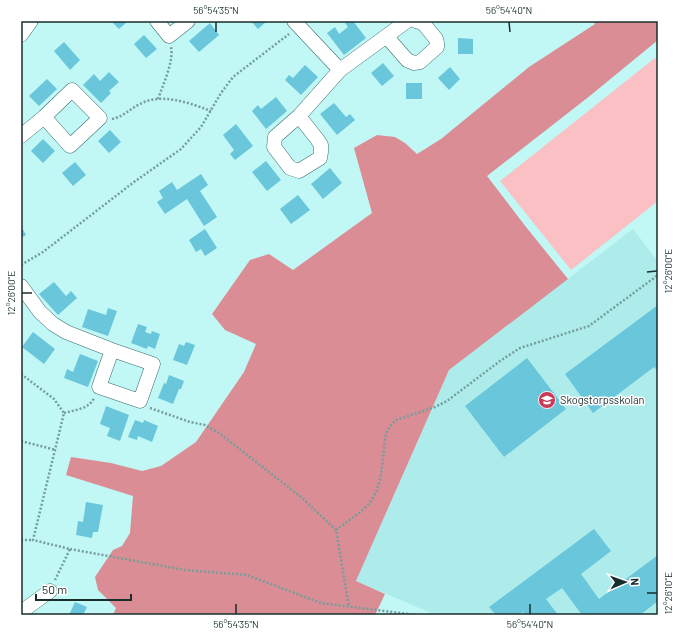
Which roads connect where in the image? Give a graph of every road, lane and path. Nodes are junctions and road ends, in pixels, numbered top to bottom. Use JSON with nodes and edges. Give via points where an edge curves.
{"nodes":[{"id":1,"x":31,"y":21,"type":"edge"},
{"id":2,"x":157,"y":21,"type":"edge"},
{"id":3,"x":188,"y":21,"type":"edge"},
{"id":4,"x":407,"y":21,"type":"edge"},
{"id":5,"x":416,"y":21,"type":"edge"},
{"id":6,"x":296,"y":24,"type":"edge"},
{"id":7,"x":21,"y":36,"type":"edge"},
{"id":8,"x":169,"y":36,"type":"junction"},
{"id":9,"x":387,"y":37,"type":"junction"},
{"id":10,"x":340,"y":70,"type":"junction"},
{"id":11,"x":158,"y":99,"type":"junction"},
{"id":12,"x":211,"y":111,"type":"junction"},
{"id":13,"x":299,"y":116,"type":"dead end"},
{"id":14,"x":44,"y":117,"type":"junction"},
{"id":15,"x":100,"y":118,"type":"junction"},
{"id":16,"x":21,"y":136,"type":"edge"},
{"id":17,"x":21,"y":265,"type":"edge"},
{"id":18,"x":658,"y":275,"type":"edge"},
{"id":19,"x":21,"y":286,"type":"edge"},
{"id":20,"x":112,"y":350,"type":"junction"},
{"id":21,"x":21,"y":374,"type":"edge"},
{"id":22,"x":99,"y":387,"type":"junction"},
{"id":23,"x":140,"y":401,"type":"junction"},
{"id":24,"x":64,"y":413,"type":"junction"},
{"id":25,"x":21,"y":441,"type":"edge"},
{"id":26,"x":56,"y":450,"type":"junction"},
{"id":27,"x":336,"y":530,"type":"junction"},
{"id":28,"x":21,"y":540,"type":"edge"},
{"id":29,"x":33,"y":540,"type":"junction"},
{"id":30,"x":70,"y":549,"type":"junction"},
{"id":31,"x":50,"y":591,"type":"joint"},
{"id":32,"x":349,"y":607,"type":"junction"},
{"id":33,"x":21,"y":612,"type":"edge"},
{"id":34,"x":417,"y":615,"type":"edge"}],
"edges":[{"from":1,"to":7,"type":"street"},
{"from":2,"to":8,"type":"street"},
{"from":3,"to":8,"type":"street"},
{"from":4,"to":9,"type":"street"},
{"from":5,"to":9,"type":"street","via":[[423,24],[437,42],[436,47],[420,62],[407,60]]},
{"from":6,"to":10,"type":"street"},
{"from":6,"to":12,"type":"path","via":[[233,77]]},
{"from":8,"to":11,"type":"path","via":[[172,52]]},
{"from":9,"to":10,"type":"street"},
{"from":10,"to":13,"type":"street"},
{"from":11,"to":12,"type":"path"},
{"from":11,"to":15,"type":"path","via":[[141,104],[118,118]]},
{"from":12,"to":17,"type":"path","via":[[201,127],[181,149],[43,252]]},
{"from":14,"to":15,"type":"street","via":[[72,90]]},
{"from":14,"to":15,"type":"street","via":[[70,146]]},
{"from":14,"to":16,"type":"street"},
{"from":18,"to":27,"type":"path","via":[[589,326],[520,348],[447,401],[393,423],[386,433],[380,476],[371,502]]},
{"from":19,"to":20,"type":"street","via":[[40,312],[53,324],[66,332]]},
{"from":20,"to":22,"type":"street"},
{"from":20,"to":23,"type":"street","via":[[153,364]]},
{"from":21,"to":24,"type":"path","via":[[54,399]]},
{"from":22,"to":23,"type":"street"},
{"from":22,"to":24,"type":"path","via":[[92,403],[84,408]]},
{"from":23,"to":27,"type":"path","via":[[144,406],[205,425],[219,433],[301,498]]},
{"from":24,"to":26,"type":"path"},
{"from":25,"to":26,"type":"path"},
{"from":26,"to":29,"type":"path"},
{"from":27,"to":32,"type":"path"},
{"from":28,"to":29,"type":"path"},
{"from":29,"to":30,"type":"path"},
{"from":30,"to":31,"type":"path"},
{"from":30,"to":32,"type":"path","via":[[185,570],[247,575],[320,603]]},
{"from":31,"to":33,"type":"street"},
{"from":32,"to":34,"type":"path"}]}
